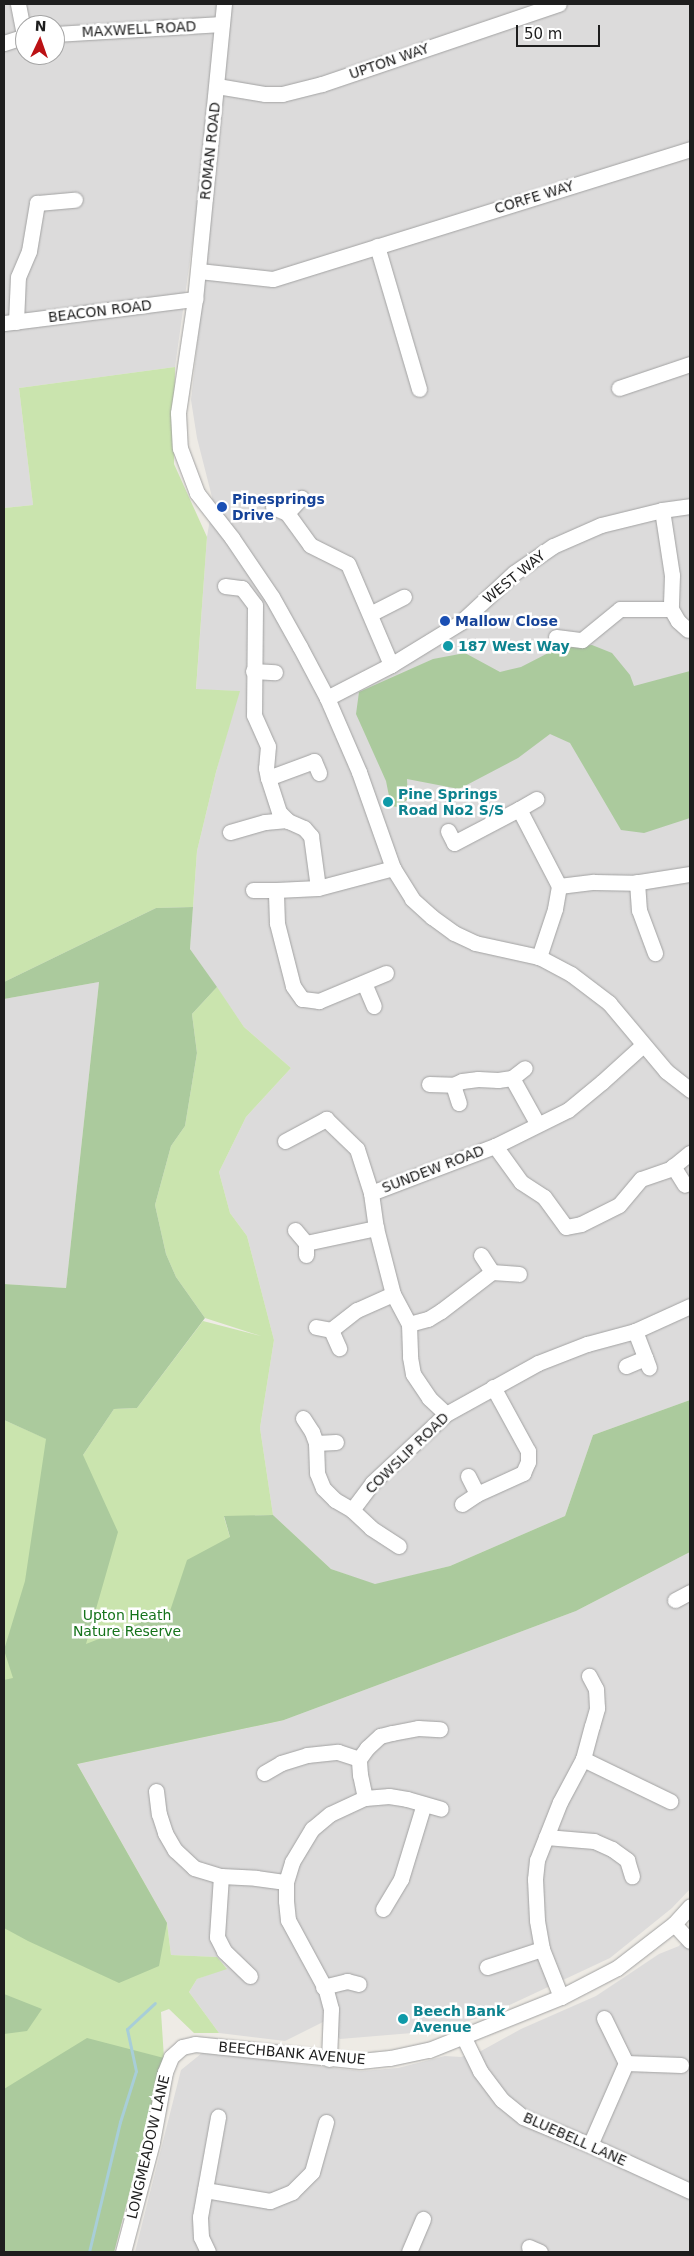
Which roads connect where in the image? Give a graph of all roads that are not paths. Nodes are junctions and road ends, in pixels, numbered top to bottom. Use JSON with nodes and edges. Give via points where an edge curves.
{"nodes":[{"id":1,"x":224,"y":4,"type":"edge"},
{"id":2,"x":558,"y":4,"type":"edge"},
{"id":3,"x":222,"y":24,"type":"junction"},
{"id":4,"x":65,"y":33,"type":"edge"},
{"id":5,"x":216,"y":86,"type":"junction"},
{"id":6,"x":690,"y":149,"type":"edge"},
{"id":7,"x":75,"y":200,"type":"dead end"},
{"id":8,"x":377,"y":246,"type":"junction"},
{"id":9,"x":198,"y":271,"type":"junction"},
{"id":10,"x":195,"y":298,"type":"junction"},
{"id":11,"x":10,"y":322,"type":"edge"},
{"id":12,"x":690,"y":364,"type":"edge"},
{"id":13,"x":620,"y":388,"type":"dead end"},
{"id":14,"x":419,"y":389,"type":"dead end"},
{"id":15,"x":301,"y":498,"type":"dead end"},
{"id":16,"x":690,"y":506,"type":"edge"},
{"id":17,"x":273,"y":507,"type":"dead end"},
{"id":18,"x":662,"y":510,"type":"junction"},
{"id":19,"x":287,"y":513,"type":"junction"},
{"id":20,"x":224,"y":586,"type":"dead end"},
{"id":21,"x":404,"y":597,"type":"dead end"},
{"id":22,"x":671,"y":609,"type":"junction"},
{"id":23,"x":370,"y":614,"type":"junction"},
{"id":24,"x":688,"y":630,"type":"dead end"},
{"id":25,"x":556,"y":637,"type":"dead end"},
{"id":26,"x":391,"y":664,"type":"junction"},
{"id":27,"x":253,"y":671,"type":"junction"},
{"id":28,"x":275,"y":672,"type":"dead end"},
{"id":29,"x":327,"y":698,"type":"junction"},
{"id":30,"x":320,"y":773,"type":"dead end"},
{"id":31,"x":268,"y":778,"type":"junction"},
{"id":32,"x":536,"y":799,"type":"dead end"},
{"id":33,"x":519,"y":809,"type":"junction"},
{"id":34,"x":287,"y":820,"type":"junction"},
{"id":35,"x":230,"y":832,"type":"dead end"},
{"id":36,"x":455,"y":843,"type":"dead end"},
{"id":37,"x":393,"y":868,"type":"junction"},
{"id":38,"x":690,"y":874,"type":"edge"},
{"id":39,"x":637,"y":882,"type":"junction"},
{"id":40,"x":559,"y":886,"type":"junction"},
{"id":41,"x":318,"y":888,"type":"junction"},
{"id":42,"x":253,"y":890,"type":"dead end"},
{"id":43,"x":276,"y":890,"type":"junction"},
{"id":44,"x":655,"y":953,"type":"dead end"},
{"id":45,"x":539,"y":957,"type":"junction"},
{"id":46,"x":386,"y":974,"type":"dead end"},
{"id":47,"x":364,"y":983,"type":"junction"},
{"id":48,"x":374,"y":1006,"type":"dead end"},
{"id":49,"x":643,"y":1045,"type":"junction"},
{"id":50,"x":525,"y":1068,"type":"dead end"},
{"id":51,"x":512,"y":1078,"type":"junction"},
{"id":52,"x":430,"y":1084,"type":"dead end"},
{"id":53,"x":453,"y":1085,"type":"junction"},
{"id":54,"x":690,"y":1090,"type":"edge"},
{"id":55,"x":459,"y":1104,"type":"dead end"},
{"id":56,"x":537,"y":1124,"type":"junction"},
{"id":57,"x":284,"y":1140,"type":"dead end"},
{"id":58,"x":495,"y":1146,"type":"junction"},
{"id":59,"x":690,"y":1153,"type":"edge"},
{"id":60,"x":673,"y":1166,"type":"junction"},
{"id":61,"x":685,"y":1184,"type":"dead end"},
{"id":62,"x":371,"y":1193,"type":"junction"},
{"id":63,"x":376,"y":1228,"type":"junction"},
{"id":64,"x":295,"y":1230,"type":"dead end"},
{"id":65,"x":481,"y":1255,"type":"dead end"},
{"id":66,"x":492,"y":1272,"type":"junction"},
{"id":67,"x":519,"y":1274,"type":"dead end"},
{"id":68,"x":393,"y":1294,"type":"junction"},
{"id":69,"x":690,"y":1306,"type":"edge"},
{"id":70,"x":409,"y":1324,"type":"junction"},
{"id":71,"x":316,"y":1327,"type":"dead end"},
{"id":72,"x":331,"y":1330,"type":"junction"},
{"id":73,"x":635,"y":1331,"type":"junction"},
{"id":74,"x":339,"y":1348,"type":"dead end"},
{"id":75,"x":626,"y":1366,"type":"dead end"},
{"id":76,"x":493,"y":1387,"type":"junction"},
{"id":77,"x":446,"y":1414,"type":"junction"},
{"id":78,"x":303,"y":1418,"type":"dead end"},
{"id":79,"x":336,"y":1442,"type":"dead end"},
{"id":80,"x":316,"y":1443,"type":"junction"},
{"id":81,"x":468,"y":1476,"type":"dead end"},
{"id":82,"x":476,"y":1494,"type":"junction"},
{"id":83,"x":462,"y":1504,"type":"dead end"},
{"id":84,"x":352,"y":1510,"type":"junction"},
{"id":85,"x":398,"y":1546,"type":"dead end"},
{"id":86,"x":690,"y":1592,"type":"edge"},
{"id":87,"x":676,"y":1600,"type":"dead end"},
{"id":88,"x":597,"y":1683,"type":"dead end"},
{"id":89,"x":440,"y":1729,"type":"dead end"},
{"id":90,"x":359,"y":1759,"type":"junction"},
{"id":91,"x":583,"y":1759,"type":"junction"},
{"id":92,"x":264,"y":1773,"type":"dead end"},
{"id":93,"x":156,"y":1791,"type":"dead end"},
{"id":94,"x":365,"y":1798,"type":"junction"},
{"id":95,"x":670,"y":1801,"type":"dead end"},
{"id":96,"x":424,"y":1804,"type":"junction"},
{"id":97,"x":441,"y":1809,"type":"dead end"},
{"id":98,"x":546,"y":1837,"type":"junction"},
{"id":99,"x":221,"y":1876,"type":"junction"},
{"id":100,"x":632,"y":1876,"type":"dead end"},
{"id":101,"x":286,"y":1882,"type":"junction"},
{"id":102,"x":690,"y":1906,"type":"edge"},
{"id":103,"x":383,"y":1908,"type":"dead end"},
{"id":104,"x":674,"y":1924,"type":"junction"},
{"id":105,"x":690,"y":1941,"type":"edge"},
{"id":106,"x":542,"y":1949,"type":"junction"},
{"id":107,"x":487,"y":1967,"type":"dead end"},
{"id":108,"x":250,"y":1976,"type":"dead end"},
{"id":109,"x":359,"y":1984,"type":"dead end"},
{"id":110,"x":323,"y":1987,"type":"junction"},
{"id":111,"x":561,"y":1997,"type":"junction"},
{"id":112,"x":604,"y":2018,"type":"dead end"},
{"id":113,"x":464,"y":2038,"type":"junction"},
{"id":114,"x":182,"y":2047,"type":"joint"},
{"id":115,"x":329,"y":2059,"type":"junction"},
{"id":116,"x":626,"y":2063,"type":"junction"},
{"id":117,"x":681,"y":2064,"type":"dead end"},
{"id":118,"x":218,"y":2117,"type":"dead end"},
{"id":119,"x":326,"y":2122,"type":"dead end"},
{"id":120,"x":590,"y":2145,"type":"junction"},
{"id":121,"x":205,"y":2190,"type":"junction"},
{"id":122,"x":690,"y":2191,"type":"edge"},
{"id":123,"x":423,"y":2219,"type":"dead end"},
{"id":124,"x":124,"y":2252,"type":"edge"},
{"id":125,"x":208,"y":2252,"type":"edge"},
{"id":126,"x":409,"y":2252,"type":"edge"}],
"edges":[{"from":1,"to":3,"type":"street","name":"ROMAN ROAD"},
{"from":2,"to":5,"type":"street","name":"UPTON WAY","via":[[322,84],[282,94]]},
{"from":3,"to":4,"type":"street","name":"MAXWELL ROAD"},
{"from":3,"to":5,"type":"street","name":"ROMAN ROAD"},
{"from":5,"to":9,"type":"street","name":"ROMAN ROAD"},
{"from":6,"to":8,"type":"street","name":"CORFE WAY"},
{"from":7,"to":11,"type":"street","via":[[37,203],[29,251],[18,277]]},
{"from":8,"to":9,"type":"street","name":"CORFE WAY","via":[[273,279]]},
{"from":8,"to":14,"type":"street"},
{"from":9,"to":10,"type":"street","name":"ROMAN ROAD"},
{"from":10,"to":11,"type":"street","name":"BEACON ROAD"},
{"from":10,"to":29,"type":"street","via":[[178,413],[183,456],[197,492],[272,597]]},
{"from":12,"to":13,"type":"street"},
{"from":15,"to":19,"type":"street"},
{"from":16,"to":18,"type":"street","name":"WEST WAY"},
{"from":17,"to":19,"type":"street"},
{"from":18,"to":22,"type":"street","via":[[672,575]]},
{"from":18,"to":26,"type":"street","name":"WEST WAY","via":[[601,525],[553,546],[514,573],[461,622]]},
{"from":19,"to":23,"type":"street","via":[[310,545],[348,564]]},
{"from":20,"to":27,"type":"street","via":[[242,588],[255,605]]},
{"from":21,"to":23,"type":"street"},
{"from":22,"to":24,"type":"street"},
{"from":22,"to":25,"type":"street","via":[[620,609],[582,640]]},
{"from":23,"to":26,"type":"street"},
{"from":26,"to":29,"type":"street","name":"WEST WAY"},
{"from":27,"to":28,"type":"street"},
{"from":27,"to":31,"type":"street","via":[[254,715],[268,746]]},
{"from":29,"to":37,"type":"street","via":[[359,772]]},
{"from":30,"to":31,"type":"street","via":[[314,761]]},
{"from":31,"to":34,"type":"street","via":[[276,807]]},
{"from":32,"to":33,"type":"street"},
{"from":33,"to":36,"type":"street"},
{"from":33,"to":40,"type":"street"},
{"from":34,"to":35,"type":"street","via":[[265,822]]},
{"from":34,"to":41,"type":"street","via":[[304,828],[311,836]]},
{"from":37,"to":41,"type":"street"},
{"from":37,"to":45,"type":"street","via":[[412,899],[454,933],[476,943]]},
{"from":38,"to":39,"type":"street"},
{"from":39,"to":40,"type":"street"},
{"from":39,"to":44,"type":"street","via":[[639,910]]},
{"from":40,"to":45,"type":"street"},
{"from":41,"to":43,"type":"street"},
{"from":42,"to":43,"type":"street"},
{"from":43,"to":47,"type":"street","via":[[277,923],[293,986],[302,999],[319,1001]]},
{"from":45,"to":49,"type":"street","via":[[571,974],[609,1003]]},
{"from":46,"to":47,"type":"street"},
{"from":47,"to":48,"type":"street"},
{"from":49,"to":54,"type":"street","via":[[666,1071]]},
{"from":49,"to":56,"type":"street","name":"SUNDEW ROAD","via":[[568,1110]]},
{"from":50,"to":51,"type":"street"},
{"from":51,"to":53,"type":"street","via":[[478,1079]]},
{"from":51,"to":56,"type":"street"},
{"from":52,"to":53,"type":"street"},
{"from":53,"to":55,"type":"street"},
{"from":56,"to":58,"type":"street","name":"SUNDEW ROAD"},
{"from":57,"to":62,"type":"street","via":[[328,1113],[357,1149]]},
{"from":58,"to":60,"type":"street","name":"SUNDEW ROAD","via":[[521,1182],[544,1197],[567,1233],[619,1205],[641,1180]]},
{"from":58,"to":62,"type":"street","name":"SUNDEW ROAD"},
{"from":59,"to":60,"type":"street","name":"SUNDEW ROAD"},
{"from":60,"to":61,"type":"street"},
{"from":62,"to":63,"type":"street"},
{"from":63,"to":64,"type":"street","via":[[306,1249]]},
{"from":63,"to":68,"type":"street"},
{"from":65,"to":66,"type":"street"},
{"from":66,"to":67,"type":"street"},
{"from":66,"to":70,"type":"street","via":[[441,1311],[428,1319]]},
{"from":68,"to":70,"type":"street"},
{"from":68,"to":72,"type":"street","via":[[357,1310]]},
{"from":69,"to":73,"type":"street","name":"COWSLIP ROAD"},
{"from":70,"to":77,"type":"street","via":[[413,1374],[429,1398]]},
{"from":71,"to":72,"type":"street"},
{"from":72,"to":74,"type":"street"},
{"from":73,"to":75,"type":"street","via":[[647,1362]]},
{"from":73,"to":76,"type":"street","name":"COWSLIP ROAD","via":[[587,1344]]},
{"from":76,"to":77,"type":"street","name":"COWSLIP ROAD"},
{"from":76,"to":82,"type":"street","via":[[528,1451],[528,1462],[523,1473]]},
{"from":77,"to":84,"type":"street","name":"COWSLIP ROAD","via":[[372,1483]]},
{"from":78,"to":80,"type":"street"},
{"from":79,"to":80,"type":"street"},
{"from":80,"to":84,"type":"street","via":[[317,1473],[323,1488]]},
{"from":81,"to":82,"type":"street"},
{"from":82,"to":83,"type":"street"},
{"from":84,"to":85,"type":"street"},
{"from":86,"to":87,"type":"street"},
{"from":88,"to":91,"type":"street","via":[[597,1708]]},
{"from":89,"to":90,"type":"street","via":[[418,1728],[380,1736]]},
{"from":90,"to":92,"type":"street","via":[[338,1752],[307,1755],[281,1763]]},
{"from":90,"to":94,"type":"street"},
{"from":91,"to":95,"type":"street"},
{"from":91,"to":98,"type":"street"},
{"from":93,"to":99,"type":"street","via":[[165,1833],[175,1850],[194,1868]]},
{"from":94,"to":96,"type":"street","via":[[389,1796]]},
{"from":94,"to":101,"type":"street","via":[[330,1814],[312,1829],[292,1862]]},
{"from":96,"to":97,"type":"street"},
{"from":96,"to":103,"type":"street","via":[[401,1879]]},
{"from":98,"to":100,"type":"street","via":[[594,1841],[612,1849],[626,1860]]},
{"from":98,"to":106,"type":"street","via":[[537,1860],[535,1879]]},
{"from":99,"to":101,"type":"street"},
{"from":99,"to":108,"type":"street","via":[[217,1936],[224,1951]]},
{"from":101,"to":110,"type":"street","via":[[288,1920]]},
{"from":102,"to":104,"type":"street","name":"BEECHBANK AVENUE"},
{"from":104,"to":105,"type":"street"},
{"from":104,"to":111,"type":"street","name":"BEECHBANK AVENUE","via":[[617,1968]]},
{"from":106,"to":107,"type":"street"},
{"from":106,"to":111,"type":"street"},
{"from":109,"to":110,"type":"street","via":[[347,1981]]},
{"from":110,"to":115,"type":"street","via":[[331,2010]]},
{"from":111,"to":113,"type":"street","name":"BEECHBANK AVENUE"},
{"from":112,"to":116,"type":"street"},
{"from":113,"to":115,"type":"street","name":"BEECHBANK AVENUE","via":[[390,2058],[360,2061]]},
{"from":113,"to":120,"type":"street","name":"BLUEBELL LANE","via":[[480,2071],[502,2100],[522,2117]]},
{"from":114,"to":115,"type":"street","name":"BEECHBANK AVENUE","via":[[195,2044]]},
{"from":114,"to":124,"type":"street","name":"LONGMEADOW LANE","via":[[171,2056],[165,2072],[152,2142]]},
{"from":116,"to":117,"type":"street"},
{"from":116,"to":120,"type":"street"},
{"from":118,"to":121,"type":"street"},
{"from":119,"to":121,"type":"street","via":[[312,2172],[292,2192],[270,2201]]},
{"from":120,"to":122,"type":"street","name":"BLUEBELL LANE"},
{"from":121,"to":125,"type":"street","via":[[200,2217],[201,2237]]},
{"from":123,"to":126,"type":"street"}]}
